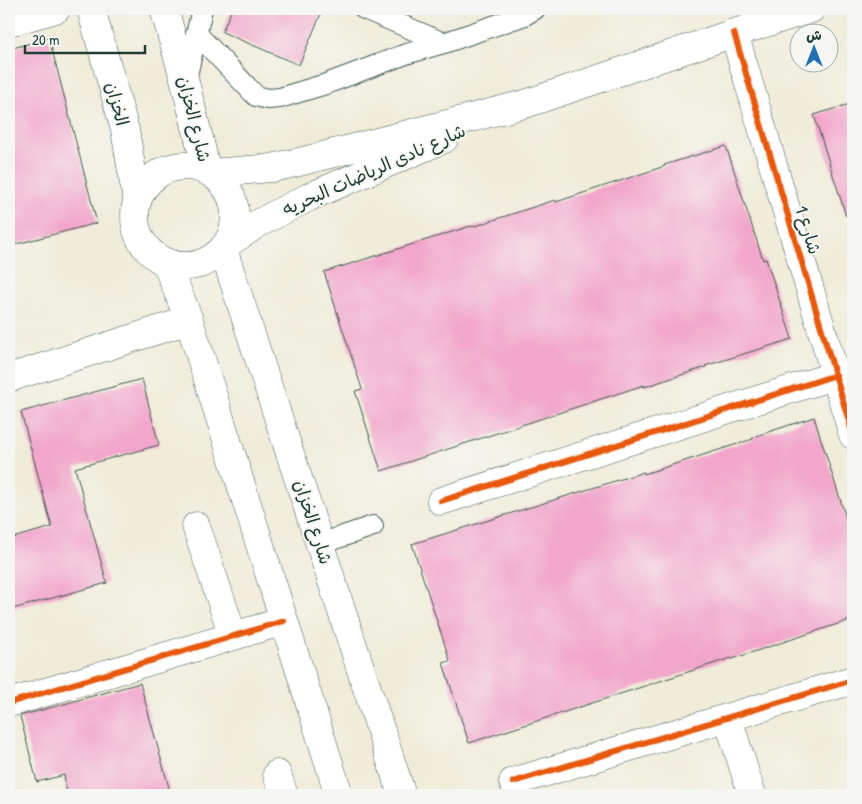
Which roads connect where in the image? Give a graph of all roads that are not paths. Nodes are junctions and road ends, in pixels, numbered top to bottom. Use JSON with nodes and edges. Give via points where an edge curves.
{"nodes":[{"id":1,"x":56,"y":9,"type":"edge"},
{"id":2,"x":91,"y":9,"type":"edge"},
{"id":3,"x":164,"y":9,"type":"edge"},
{"id":4,"x":202,"y":9,"type":"edge"},
{"id":5,"x":364,"y":9,"type":"edge"},
{"id":6,"x":535,"y":9,"type":"edge"},
{"id":7,"x":811,"y":9,"type":"edge"},
{"id":8,"x":9,"y":22,"type":"edge"},
{"id":9,"x":196,"y":33,"type":"junction"},
{"id":10,"x":734,"y":33,"type":"junction"},
{"id":11,"x":444,"y":43,"type":"junction"},
{"id":12,"x":186,"y":82,"type":"junction"},
{"id":13,"x":525,"y":104,"type":"junction"},
{"id":14,"x":210,"y":172,"type":"junction"},
{"id":15,"x":137,"y":201,"type":"junction"},
{"id":16,"x":225,"y":246,"type":"junction"},
{"id":17,"x":166,"y":262,"type":"junction"},
{"id":18,"x":189,"y":320,"type":"junction"},
{"id":19,"x":836,"y":376,"type":"junction"},
{"id":20,"x":9,"y":378,"type":"edge"},
{"id":21,"x":853,"y":435,"type":"edge"},
{"id":22,"x":441,"y":501,"type":"dead end"},
{"id":23,"x":196,"y":526,"type":"dead end"},
{"id":24,"x":372,"y":526,"type":"dead end"},
{"id":25,"x":320,"y":544,"type":"junction"},
{"id":26,"x":284,"y":621,"type":"junction"},
{"id":27,"x":233,"y":636,"type":"junction"},
{"id":28,"x":853,"y":680,"type":"edge"},
{"id":29,"x":9,"y":702,"type":"edge"},
{"id":30,"x":728,"y":718,"type":"junction"},
{"id":31,"x":513,"y":782,"type":"dead end"},
{"id":32,"x":339,"y":795,"type":"edge"},
{"id":33,"x":402,"y":795,"type":"edge"},
{"id":34,"x":752,"y":795,"type":"edge"}],
"edges":[{"from":1,"to":8,"type":"main road"},
{"from":2,"to":15,"type":"main road","name":"الخزان","via":[[125,130]]},
{"from":3,"to":12,"type":"main road","name":"شارع الخزان"},
{"from":4,"to":9,"type":"lane"},
{"from":5,"to":11,"type":"lane"},
{"from":6,"to":11,"type":"lane"},
{"from":7,"to":10,"type":"main road","name":"شارع نادى الرياضات البحريه"},
{"from":9,"to":11,"type":"lane","via":[[256,96],[268,99],[326,84]]},
{"from":9,"to":12,"type":"lane"},
{"from":10,"to":13,"type":"main road","name":"شارع نادى الرياضات البحريه"},
{"from":10,"to":19,"type":"main road","name":"شارع 1"},
{"from":12,"to":14,"type":"main road","name":"شارع الخزان"},
{"from":13,"to":14,"type":"main road","name":"شارع نادى الرياضات البحريه","via":[[272,168]]},
{"from":13,"to":16,"type":"main road","name":"شارع نادى الرياضات البحريه","via":[[309,197],[256,224]]},
{"from":14,"to":15,"type":"main road","via":[[195,166],[177,166],[159,172],[146,184]]},
{"from":14,"to":16,"type":"main road","via":[[224,184],[233,198],[236,213],[234,229]]},
{"from":15,"to":17,"type":"main road","via":[[134,216],[143,244]]},
{"from":16,"to":17,"type":"main road","via":[[212,259],[197,265],[181,266]]},
{"from":16,"to":25,"type":"main road","name":"شارع الخزان"},
{"from":17,"to":18,"type":"main road"},
{"from":18,"to":20,"type":"main road"},
{"from":18,"to":26,"type":"main road"},
{"from":19,"to":21,"type":"main road","name":"شارع 1"},
{"from":19,"to":22,"type":"main road"},
{"from":23,"to":27,"type":"main road"},
{"from":24,"to":25,"type":"lane"},
{"from":25,"to":33,"type":"main road","name":"شارع الخزان"},
{"from":26,"to":27,"type":"main road"},
{"from":26,"to":32,"type":"main road"},
{"from":27,"to":29,"type":"main road"},
{"from":28,"to":30,"type":"main road"},
{"from":30,"to":31,"type":"main road"},
{"from":30,"to":34,"type":"main road"}]}
